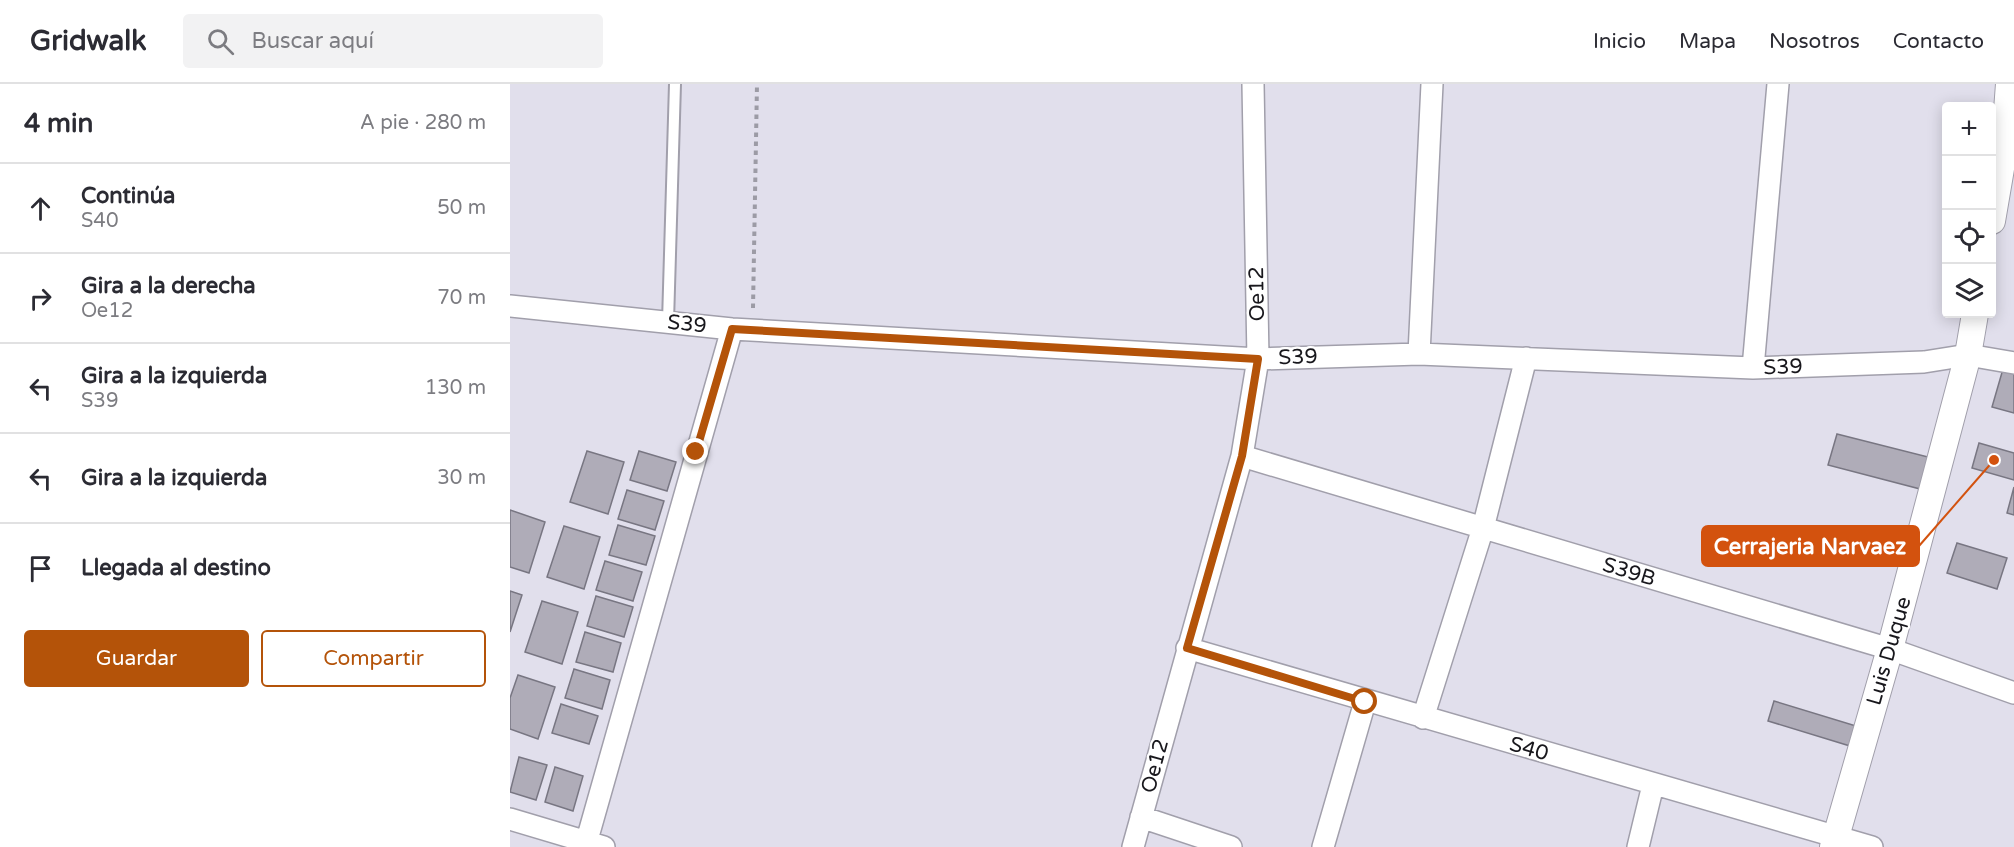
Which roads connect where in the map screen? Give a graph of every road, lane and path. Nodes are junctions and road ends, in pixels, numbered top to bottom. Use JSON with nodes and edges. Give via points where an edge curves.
{"nodes":[{"id":1,"x":675,"y":84,"type":"edge"},
{"id":2,"x":757,"y":84,"type":"edge"},
{"id":3,"x":1253,"y":84,"type":"edge"},
{"id":4,"x":1432,"y":84,"type":"edge"},
{"id":5,"x":1778,"y":84,"type":"edge"},
{"id":6,"x":2009,"y":84,"type":"edge"},
{"id":7,"x":2009,"y":153,"type":"edge"},
{"id":8,"x":1995,"y":210,"type":"edge"},
{"id":9,"x":510,"y":306,"type":"edge"},
{"id":10,"x":1974,"y":318,"type":"edge"},
{"id":11,"x":668,"y":322,"type":"junction"},
{"id":12,"x":743,"y":330,"type":"junction"},
{"id":13,"x":1419,"y":354,"type":"junction"},
{"id":14,"x":1968,"y":355,"type":"junction"},
{"id":15,"x":1526,"y":358,"type":"junction"},
{"id":16,"x":1258,"y":359,"type":"junction"},
{"id":17,"x":2014,"y":363,"type":"edge"},
{"id":18,"x":1753,"y":368,"type":"junction"},
{"id":19,"x":1242,"y":456,"type":"junction"},
{"id":20,"x":1483,"y":528,"type":"junction"},
{"id":21,"x":1187,"y":648,"type":"junction"},
{"id":22,"x":1890,"y":649,"type":"junction"},
{"id":23,"x":2014,"y":693,"type":"edge"},
{"id":24,"x":1365,"y":702,"type":"junction"},
{"id":25,"x":1423,"y":718,"type":"junction"},
{"id":26,"x":1653,"y":785,"type":"junction"},
{"id":27,"x":1141,"y":817,"type":"junction"},
{"id":28,"x":510,"y":819,"type":"edge"},
{"id":29,"x":1834,"y":842,"type":"edge"},
{"id":30,"x":592,"y":845,"type":"edge"},
{"id":31,"x":1133,"y":847,"type":"edge"},
{"id":32,"x":1231,"y":847,"type":"edge"},
{"id":33,"x":1323,"y":847,"type":"edge"},
{"id":34,"x":1638,"y":847,"type":"edge"},
{"id":35,"x":1872,"y":847,"type":"edge"}],
"edges":[{"from":1,"to":11,"type":"lane"},
{"from":2,"to":12,"type":"path"},
{"from":3,"to":16,"type":"street","name":"Oe12"},
{"from":4,"to":13,"type":"street"},
{"from":5,"to":18,"type":"street"},
{"from":6,"to":7,"type":"street"},
{"from":7,"to":8,"type":"street"},
{"from":9,"to":11,"type":"street","name":"S39"},
{"from":10,"to":14,"type":"street","name":"Luis Duque"},
{"from":11,"to":12,"type":"street","name":"S39"},
{"from":12,"to":16,"type":"street","name":"S39"},
{"from":12,"to":30,"type":"street"},
{"from":13,"to":15,"type":"street","name":"S39"},
{"from":13,"to":16,"type":"street","name":"S39"},
{"from":14,"to":17,"type":"street","name":"S39"},
{"from":14,"to":18,"type":"street","name":"S39","via":[[1924,362]]},
{"from":14,"to":22,"type":"street","name":"Luis Duque"},
{"from":15,"to":18,"type":"street","name":"S39"},
{"from":15,"to":20,"type":"street"},
{"from":16,"to":19,"type":"street","name":"Oe12"},
{"from":19,"to":20,"type":"street","name":"S39B"},
{"from":19,"to":21,"type":"street","name":"Oe12"},
{"from":20,"to":22,"type":"street","name":"S39B"},
{"from":20,"to":25,"type":"street"},
{"from":21,"to":24,"type":"street","name":"S40"},
{"from":21,"to":27,"type":"street","name":"Oe12"},
{"from":22,"to":23,"type":"street","name":"S39B"},
{"from":22,"to":29,"type":"street","name":"Luis Duque"},
{"from":24,"to":25,"type":"street","name":"S40"},
{"from":24,"to":33,"type":"street"},
{"from":25,"to":26,"type":"street","name":"S40"},
{"from":26,"to":29,"type":"street","name":"S40"},
{"from":26,"to":34,"type":"street"},
{"from":27,"to":31,"type":"street","name":"Oe12"},
{"from":27,"to":32,"type":"street"},
{"from":28,"to":30,"type":"street"},
{"from":29,"to":35,"type":"street","name":"S40"}]}
